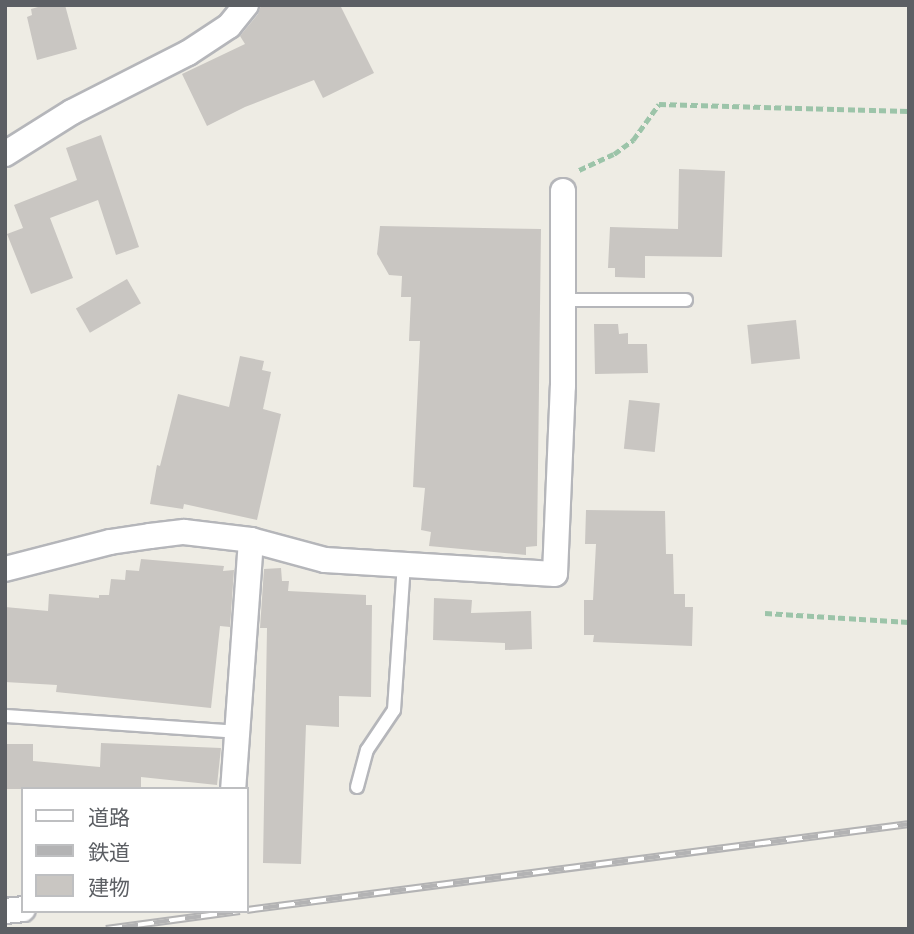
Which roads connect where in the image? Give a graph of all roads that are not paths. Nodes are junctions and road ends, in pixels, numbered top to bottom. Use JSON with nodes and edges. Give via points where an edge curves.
{"nodes":[{"id":1,"x":246,"y":5,"type":"edge"},
{"id":2,"x":5,"y":154,"type":"edge"},
{"id":3,"x":562,"y":191,"type":"road end"},
{"id":4,"x":562,"y":300,"type":"junction"},
{"id":5,"x":686,"y":300,"type":"dead end"},
{"id":6,"x":251,"y":540,"type":"junction"},
{"id":7,"x":404,"y":564,"type":"junction"},
{"id":8,"x":5,"y":569,"type":"edge"},
{"id":9,"x":5,"y":716,"type":"edge"},
{"id":10,"x":237,"y":732,"type":"junction"},
{"id":11,"x":357,"y":786,"type":"dead end"},
{"id":12,"x":233,"y":787,"type":"edge"}],
"edges":[{"from":1,"to":2,"type":"street","via":[[229,26],[188,53],[72,112]]},
{"from":3,"to":4,"type":"street"},
{"from":4,"to":5,"type":"lane"},
{"from":4,"to":7,"type":"street","via":[[555,574]]},
{"from":6,"to":7,"type":"street","via":[[325,560]]},
{"from":6,"to":8,"type":"street","via":[[184,532],[150,536]]},
{"from":6,"to":10,"type":"street"},
{"from":7,"to":11,"type":"lane","via":[[394,710],[367,750]]},
{"from":9,"to":10,"type":"lane"},
{"from":10,"to":12,"type":"street"}]}
